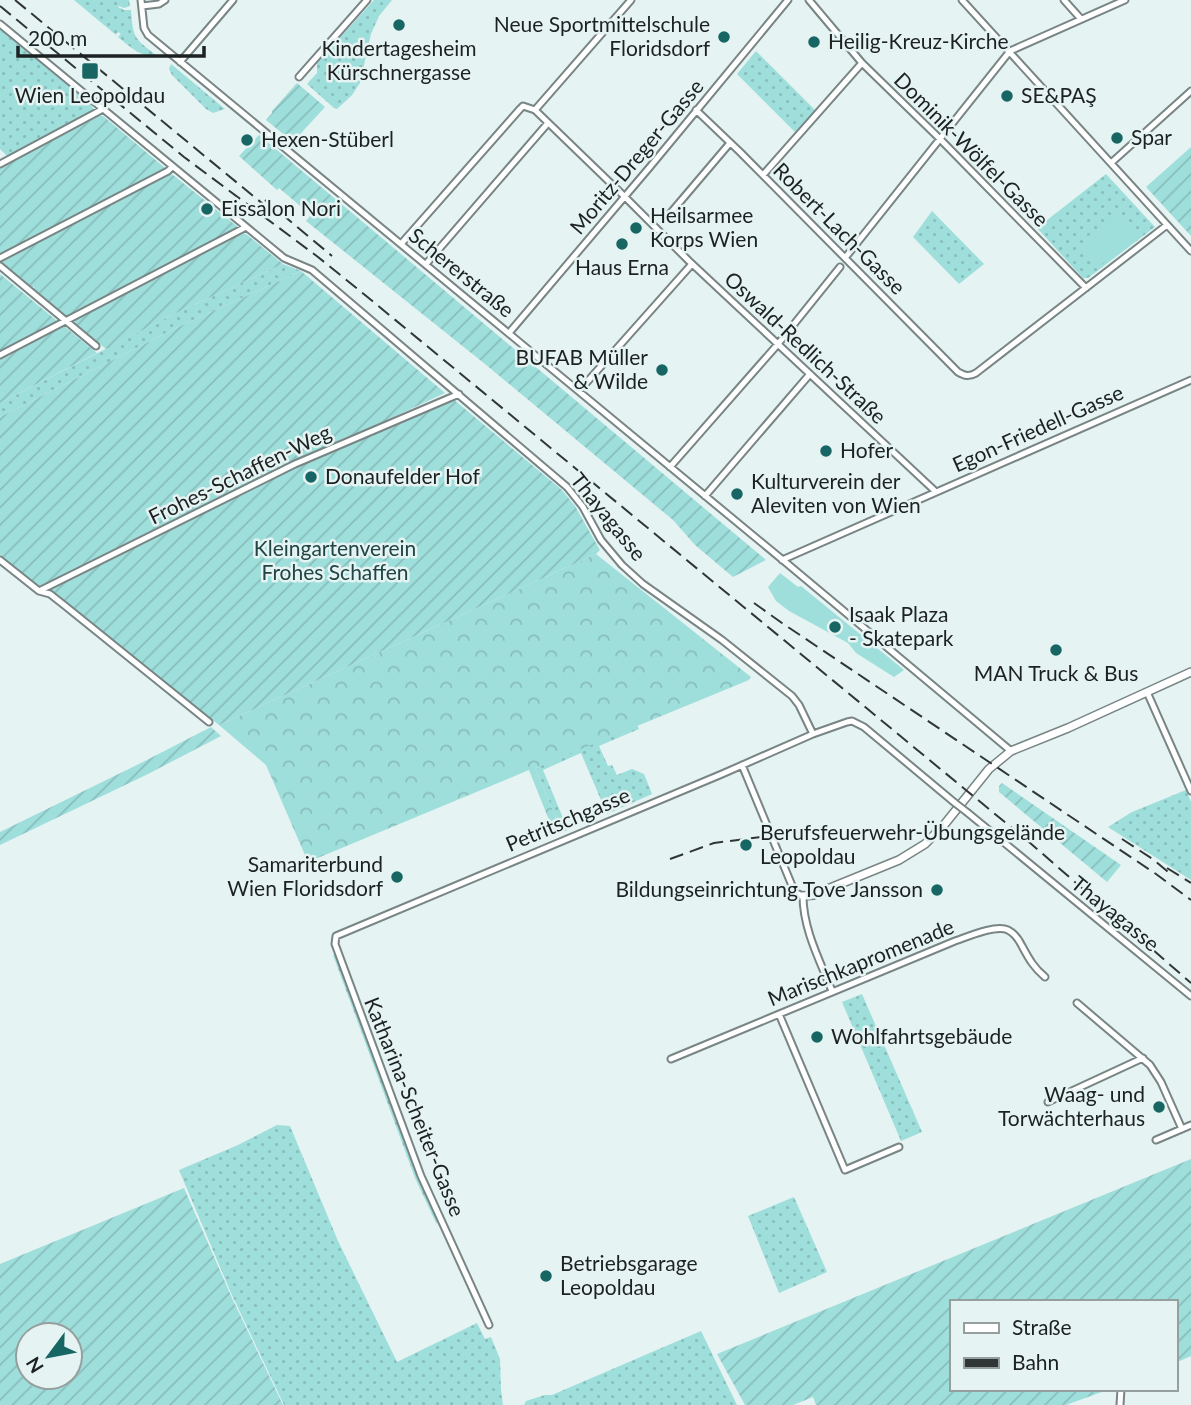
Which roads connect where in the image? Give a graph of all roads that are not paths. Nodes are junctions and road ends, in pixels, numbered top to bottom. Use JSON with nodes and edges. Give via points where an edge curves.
{"nodes":[{"id":1,"x":165,"y":0,"type":"edge"},
{"id":2,"x":233,"y":0,"type":"edge"},
{"id":3,"x":367,"y":0,"type":"edge"},
{"id":4,"x":631,"y":0,"type":"edge"},
{"id":5,"x":788,"y":0,"type":"edge"},
{"id":6,"x":809,"y":0,"type":"edge"},
{"id":7,"x":962,"y":0,"type":"edge"},
{"id":8,"x":1063,"y":0,"type":"edge"},
{"id":9,"x":1125,"y":0,"type":"edge"},
{"id":10,"x":141,"y":3,"type":"edge"},
{"id":11,"x":1081,"y":19,"type":"junction"},
{"id":12,"x":0,"y":24,"type":"edge"},
{"id":13,"x":1010,"y":51,"type":"junction"},
{"id":14,"x":180,"y":62,"type":"junction"},
{"id":15,"x":862,"y":63,"type":"junction"},
{"id":16,"x":299,"y":77,"type":"dead end"},
{"id":17,"x":1191,"y":91,"type":"edge"},
{"id":18,"x":103,"y":109,"type":"junction"},
{"id":19,"x":535,"y":110,"type":"junction"},
{"id":20,"x":696,"y":110,"type":"junction"},
{"id":21,"x":548,"y":123,"type":"junction"},
{"id":22,"x":940,"y":139,"type":"junction"},
{"id":23,"x":730,"y":143,"type":"junction"},
{"id":24,"x":1111,"y":163,"type":"junction"},
{"id":25,"x":0,"y":164,"type":"edge"},
{"id":26,"x":172,"y":167,"type":"junction"},
{"id":27,"x":763,"y":175,"type":"junction"},
{"id":28,"x":625,"y":197,"type":"junction"},
{"id":29,"x":668,"y":216,"type":"dead end"},
{"id":30,"x":1167,"y":225,"type":"junction"},
{"id":31,"x":246,"y":228,"type":"junction"},
{"id":32,"x":401,"y":244,"type":"junction"},
{"id":33,"x":1191,"y":251,"type":"edge"},
{"id":34,"x":0,"y":258,"type":"edge"},
{"id":35,"x":845,"y":258,"type":"junction"},
{"id":36,"x":426,"y":264,"type":"junction"},
{"id":37,"x":692,"y":264,"type":"junction"},
{"id":38,"x":0,"y":266,"type":"edge"},
{"id":39,"x":841,"y":267,"type":"dead end"},
{"id":40,"x":1086,"y":288,"type":"junction"},
{"id":41,"x":66,"y":321,"type":"junction"},
{"id":42,"x":509,"y":333,"type":"junction"},
{"id":43,"x":778,"y":344,"type":"junction"},
{"id":44,"x":96,"y":346,"type":"dead end"},
{"id":45,"x":0,"y":355,"type":"edge"},
{"id":46,"x":810,"y":374,"type":"junction"},
{"id":47,"x":1191,"y":380,"type":"edge"},
{"id":48,"x":579,"y":391,"type":"junction"},
{"id":49,"x":459,"y":394,"type":"junction"},
{"id":50,"x":670,"y":467,"type":"junction"},
{"id":51,"x":935,"y":491,"type":"junction"},
{"id":52,"x":705,"y":496,"type":"junction"},
{"id":53,"x":782,"y":559,"type":"junction"},
{"id":54,"x":0,"y":560,"type":"edge"},
{"id":55,"x":39,"y":591,"type":"junction"},
{"id":56,"x":1191,"y":673,"type":"edge"},
{"id":57,"x":1147,"y":692,"type":"junction"},
{"id":58,"x":209,"y":722,"type":"dead end"},
{"id":59,"x":813,"y":734,"type":"junction"},
{"id":60,"x":1011,"y":751,"type":"junction"},
{"id":61,"x":742,"y":765,"type":"junction"},
{"id":62,"x":1191,"y":791,"type":"edge"},
{"id":63,"x":803,"y":896,"type":"junction"},
{"id":64,"x":336,"y":936,"type":"joint"},
{"id":65,"x":1045,"y":977,"type":"dead end"},
{"id":66,"x":832,"y":991,"type":"junction"},
{"id":67,"x":1191,"y":996,"type":"edge"},
{"id":68,"x":1077,"y":1003,"type":"dead end"},
{"id":69,"x":779,"y":1014,"type":"junction"},
{"id":70,"x":1143,"y":1058,"type":"junction"},
{"id":71,"x":671,"y":1059,"type":"dead end"},
{"id":72,"x":1048,"y":1102,"type":"dead end"},
{"id":73,"x":1191,"y":1125,"type":"edge"},
{"id":74,"x":1182,"y":1129,"type":"junction"},
{"id":75,"x":1156,"y":1140,"type":"dead end"},
{"id":76,"x":900,"y":1147,"type":"dead end"},
{"id":77,"x":489,"y":1325,"type":"dead end"}],
"edges":[{"from":1,"to":10,"type":"street"},
{"from":2,"to":14,"type":"street"},
{"from":3,"to":16,"type":"street"},
{"from":4,"to":19,"type":"street"},
{"from":5,"to":20,"type":"street","name":"Moritz-Dreger-Gasse"},
{"from":6,"to":15,"type":"street","name":"Dominik-Wölfel-Gasse"},
{"from":7,"to":13,"type":"street"},
{"from":8,"to":11,"type":"street"},
{"from":9,"to":11,"type":"street"},
{"from":10,"to":14,"type":"street","name":"Schererstraße","via":[[145,32]]},
{"from":11,"to":13,"type":"street"},
{"from":12,"to":18,"type":"street","name":"Thayagasse"},
{"from":13,"to":22,"type":"street"},
{"from":13,"to":24,"type":"street"},
{"from":14,"to":32,"type":"street","name":"Schererstraße"},
{"from":15,"to":22,"type":"street","name":"Dominik-Wölfel-Gasse"},
{"from":15,"to":27,"type":"street"},
{"from":17,"to":24,"type":"street"},
{"from":18,"to":25,"type":"street"},
{"from":18,"to":26,"type":"street","name":"Thayagasse"},
{"from":19,"to":21,"type":"street","name":"Oswald-Redlich-Straße"},
{"from":19,"to":32,"type":"street","via":[[520,108]]},
{"from":20,"to":23,"type":"street","name":"Robert-Lach-Gasse"},
{"from":20,"to":28,"type":"street","name":"Moritz-Dreger-Gasse"},
{"from":21,"to":28,"type":"street","name":"Oswald-Redlich-Straße"},
{"from":21,"to":36,"type":"street"},
{"from":22,"to":35,"type":"street"},
{"from":22,"to":40,"type":"street","name":"Dominik-Wölfel-Gasse"},
{"from":23,"to":27,"type":"street","name":"Robert-Lach-Gasse"},
{"from":23,"to":29,"type":"street"},
{"from":24,"to":30,"type":"street"},
{"from":26,"to":31,"type":"street","name":"Thayagasse"},
{"from":26,"to":34,"type":"street"},
{"from":27,"to":35,"type":"street","name":"Robert-Lach-Gasse"},
{"from":28,"to":37,"type":"street","name":"Oswald-Redlich-Straße"},
{"from":28,"to":42,"type":"street","name":"Moritz-Dreger-Gasse"},
{"from":30,"to":33,"type":"street"},
{"from":30,"to":40,"type":"street"},
{"from":31,"to":41,"type":"street"},
{"from":31,"to":49,"type":"street","name":"Thayagasse","via":[[286,260],[312,270]]},
{"from":32,"to":36,"type":"street","name":"Schererstraße"},
{"from":35,"to":40,"type":"street","name":"Robert-Lach-Gasse","via":[[958,372],[970,376]]},
{"from":36,"to":42,"type":"street","name":"Schererstraße"},
{"from":37,"to":43,"type":"street","name":"Oswald-Redlich-Straße"},
{"from":37,"to":48,"type":"street"},
{"from":38,"to":41,"type":"street"},
{"from":39,"to":43,"type":"street"},
{"from":41,"to":44,"type":"street"},
{"from":41,"to":45,"type":"street"},
{"from":42,"to":48,"type":"street","name":"Schererstraße"},
{"from":43,"to":46,"type":"street","name":"Oswald-Redlich-Straße"},
{"from":43,"to":50,"type":"street"},
{"from":46,"to":51,"type":"street","name":"Oswald-Redlich-Straße"},
{"from":46,"to":52,"type":"street"},
{"from":47,"to":51,"type":"street","name":"Egon-Friedell-Gasse"},
{"from":48,"to":50,"type":"street","name":"Schererstraße"},
{"from":49,"to":55,"type":"street","name":"Frohes-Schaffen-Weg","via":[[295,464]]},
{"from":49,"to":59,"type":"street","name":"Thayagasse","via":[[572,492],[601,540],[643,584],[792,696]]},
{"from":50,"to":52,"type":"street","name":"Schererstraße"},
{"from":51,"to":53,"type":"street","name":"Egon-Friedell-Gasse"},
{"from":52,"to":53,"type":"street","name":"Schererstraße"},
{"from":53,"to":60,"type":"street","name":"Schererstraße"},
{"from":54,"to":55,"type":"street"},
{"from":55,"to":58,"type":"street","via":[[50,594]]},
{"from":56,"to":57,"type":"street"},
{"from":57,"to":60,"type":"street"},
{"from":57,"to":62,"type":"street"},
{"from":59,"to":61,"type":"street","name":"Petritschgasse"},
{"from":59,"to":67,"type":"street","name":"Thayagasse","bridge":true,"via":[[847,722],[858,723]]},
{"from":60,"to":63,"type":"street","via":[[989,769],[925,844],[899,860]]},
{"from":61,"to":63,"type":"street","via":[[793,888]]},
{"from":61,"to":64,"type":"street","name":"Petritschgasse"},
{"from":63,"to":66,"type":"street","via":[[803,910]]},
{"from":64,"to":77,"type":"street","name":"Katharina-Scheiter-Gasse","via":[[335,944],[421,1176]]},
{"from":65,"to":66,"type":"street","name":"Marischkapromenade","via":[[1034,968],[1011,930],[1002,928],[955,941]]},
{"from":66,"to":69,"type":"street","name":"Marischkapromenade"},
{"from":68,"to":70,"type":"street"},
{"from":69,"to":71,"type":"street","name":"Marischkapromenade"},
{"from":69,"to":76,"type":"street","via":[[845,1170]]},
{"from":70,"to":72,"type":"street"},
{"from":70,"to":74,"type":"street","via":[[1158,1076]]},
{"from":73,"to":74,"type":"street"},
{"from":74,"to":75,"type":"street"}]}
